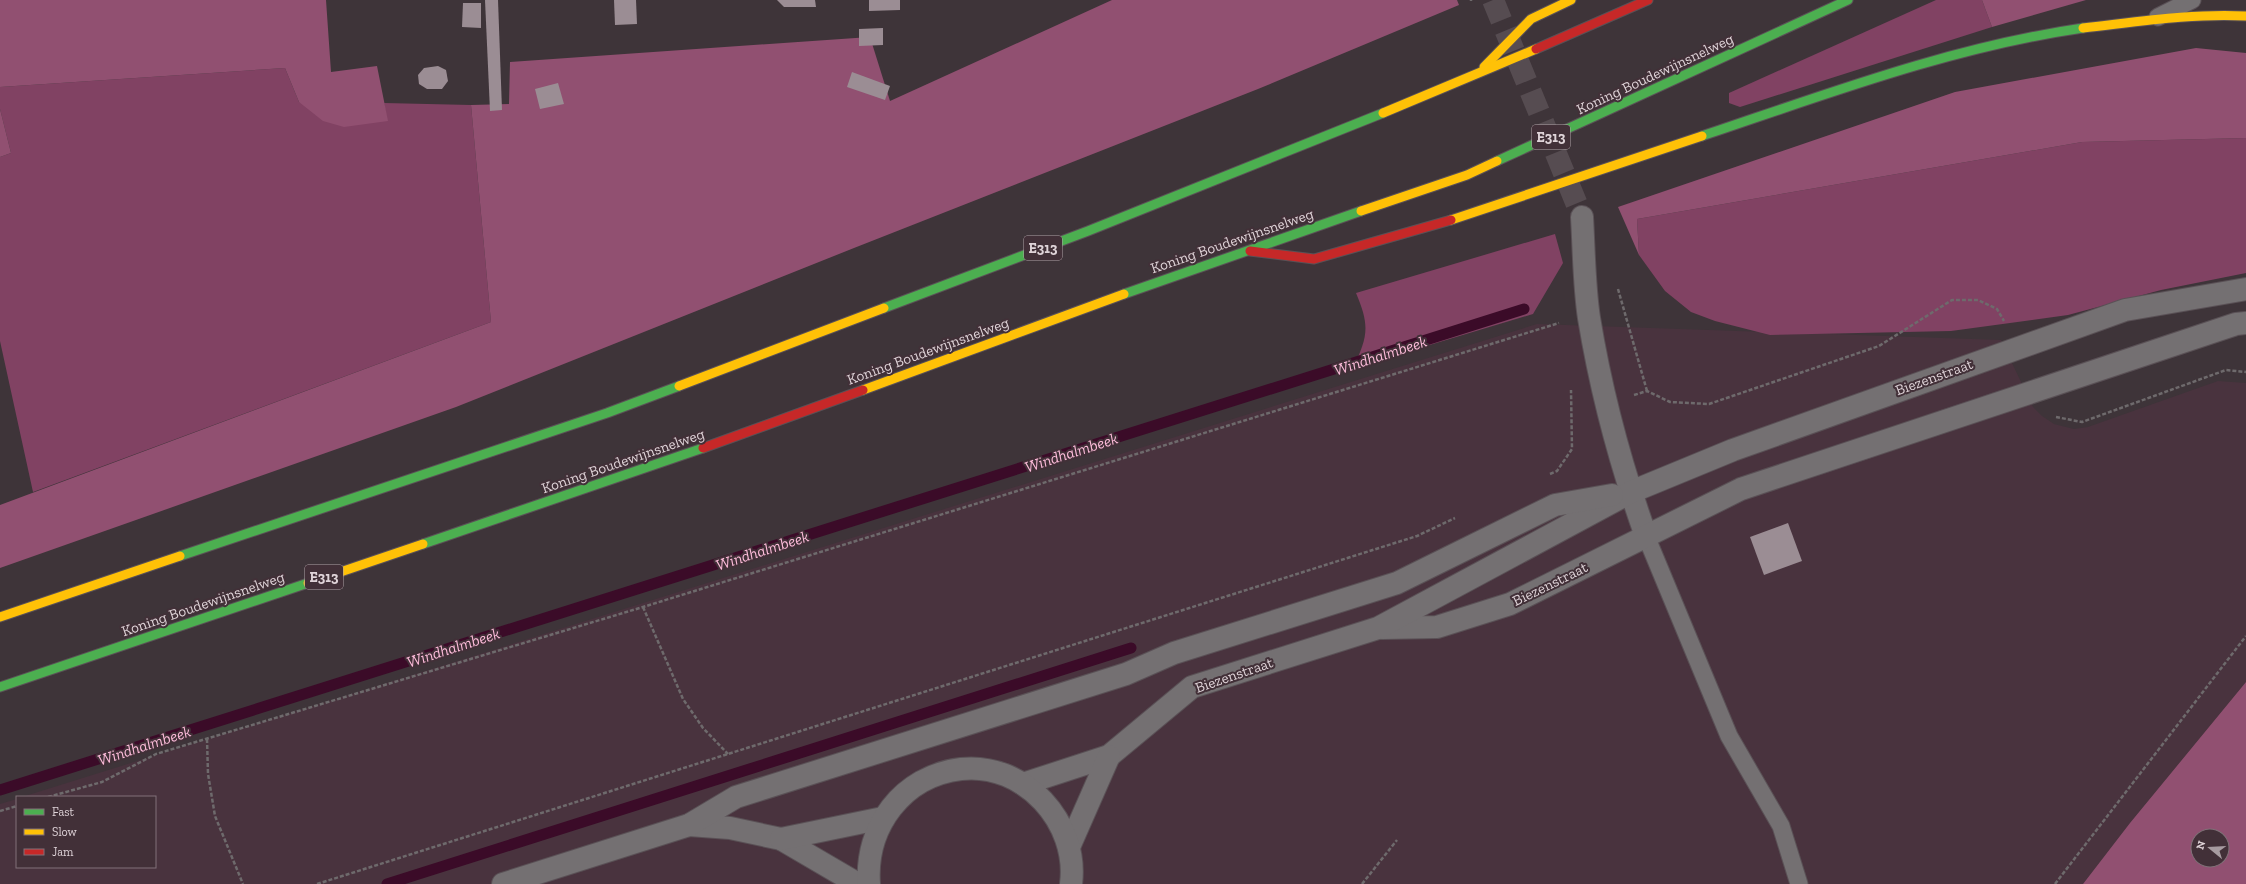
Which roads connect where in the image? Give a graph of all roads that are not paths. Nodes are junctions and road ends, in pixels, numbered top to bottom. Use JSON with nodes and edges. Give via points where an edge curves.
{"nodes":[{"id":1,"x":1571,"y":0,"type":"edge"},
{"id":2,"x":1648,"y":0,"type":"edge"},
{"id":3,"x":1848,"y":0,"type":"edge"},
{"id":4,"x":2192,"y":0,"type":"edge"},
{"id":5,"x":2246,"y":16,"type":"edge"},
{"id":6,"x":2153,"y":20,"type":"junction"},
{"id":7,"x":1476,"y":76,"type":"junction"},
{"id":8,"x":1582,"y":218,"type":"tunnel mouth"},
{"id":9,"x":1245,"y":250,"type":"junction"},
{"id":10,"x":2246,"y":289,"type":"edge"},
{"id":11,"x":2246,"y":323,"type":"edge"},
{"id":12,"x":1631,"y":492,"type":"junction"},
{"id":13,"x":1646,"y":536,"type":"junction"},
{"id":14,"x":0,"y":618,"type":"edge"},
{"id":15,"x":1378,"y":628,"type":"junction"},
{"id":16,"x":0,"y":687,"type":"edge"},
{"id":17,"x":1109,"y":756,"type":"junction"},
{"id":18,"x":1023,"y":784,"type":"junction"},
{"id":19,"x":883,"y":818,"type":"junction"},
{"id":20,"x":688,"y":825,"type":"junction"},
{"id":21,"x":780,"y":839,"type":"junction"},
{"id":22,"x":1069,"y":847,"type":"junction"},
{"id":23,"x":503,"y":884,"type":"edge"},
{"id":24,"x":858,"y":884,"type":"edge"},
{"id":25,"x":869,"y":884,"type":"edge"},
{"id":26,"x":1071,"y":884,"type":"edge"},
{"id":27,"x":1799,"y":884,"type":"edge"}],
"edges":[{"from":1,"to":7,"type":"highway","via":[[1531,19]]},
{"from":2,"to":7,"type":"highway","number":"E313"},
{"from":3,"to":9,"type":"highway","name":"Koning Boudewijnsnelweg","number":"E313","via":[[1467,175]]},
{"from":4,"to":6,"type":"lane"},
{"from":5,"to":6,"type":"highway"},
{"from":6,"to":9,"type":"highway","via":[[2010,40],[1886,74],[1477,212],[1314,259]]},
{"from":7,"to":14,"type":"highway","number":"E313","via":[[1088,230],[607,413]]},
{"from":8,"to":12,"type":"street","via":[[1589,317]]},
{"from":9,"to":16,"type":"highway","name":"Koning Boudewijnsnelweg","number":"E313","via":[[648,468]]},
{"from":10,"to":12,"type":"street","name":"Biezenstraat","via":[[2125,310],[1733,450]]},
{"from":11,"to":13,"type":"street","name":"Biezenstraat","via":[[2236,324],[1741,489]]},
{"from":12,"to":13,"type":"street"},
{"from":12,"to":15,"type":"street","name":"Biezenstraat"},
{"from":12,"to":20,"type":"street","via":[[1555,505],[1397,583],[1174,653],[1126,674],[736,797]]},
{"from":13,"to":15,"type":"street","name":"Biezenstraat","via":[[1510,604],[1437,626]]},
{"from":13,"to":27,"type":"lane","via":[[1729,736],[1781,826]]},
{"from":15,"to":17,"type":"street","name":"Biezenstraat","via":[[1192,687]]},
{"from":17,"to":18,"type":"street","name":"Biezenstraat"},
{"from":17,"to":22,"type":"street","name":"Biezenstraat"},
{"from":18,"to":19,"type":"street","via":[[993,772],[962,769],[937,775],[904,794]]},
{"from":18,"to":22,"type":"street","via":[[1044,800],[1060,822]]},
{"from":19,"to":21,"type":"street"},
{"from":19,"to":25,"type":"street","via":[[873,841],[868,866]]},
{"from":20,"to":21,"type":"street","via":[[730,828]]},
{"from":20,"to":23,"type":"street"},
{"from":21,"to":24,"type":"street"},
{"from":22,"to":26,"type":"street"}]}
